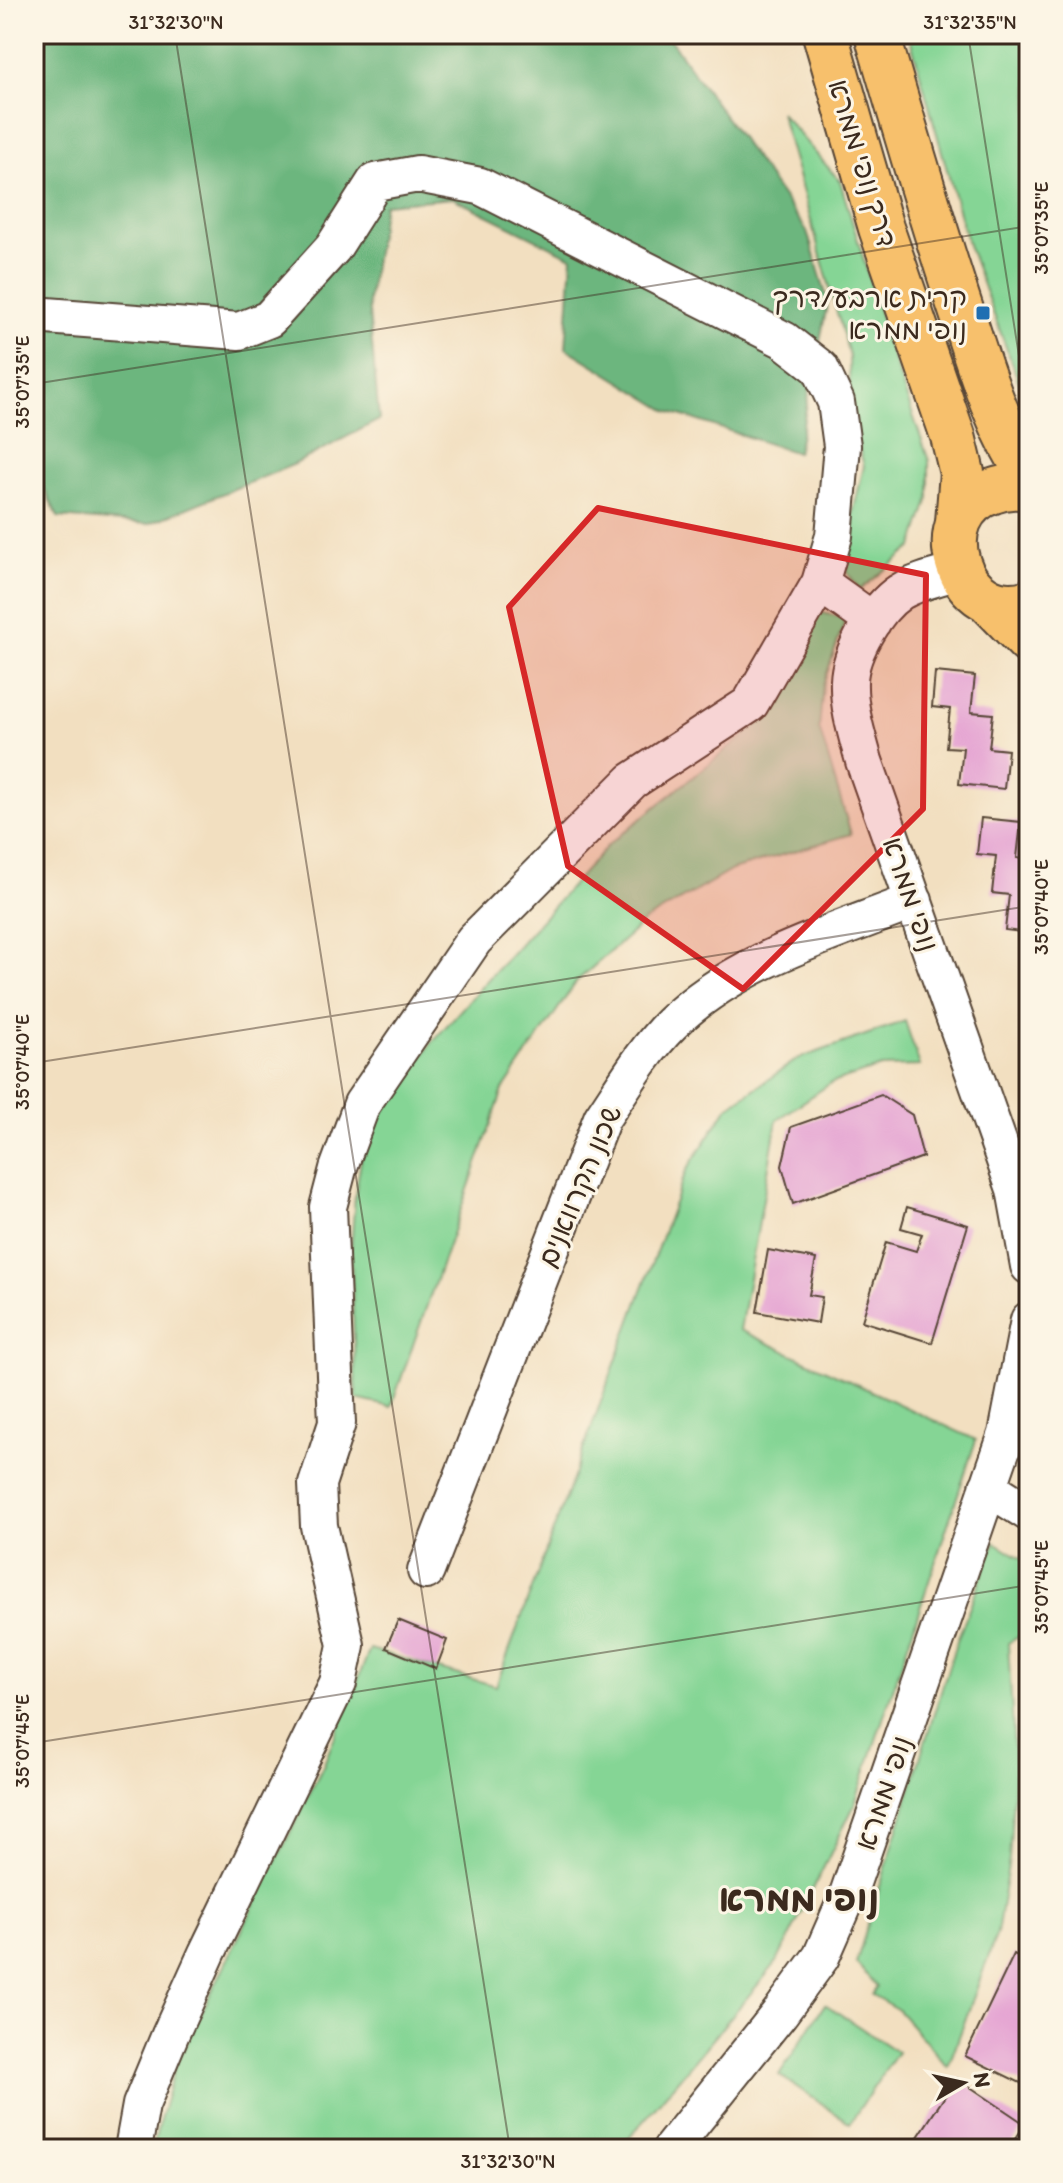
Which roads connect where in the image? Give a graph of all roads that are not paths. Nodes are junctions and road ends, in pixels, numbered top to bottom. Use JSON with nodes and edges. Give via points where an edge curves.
{"nodes":[{"id":1,"x":825,"y":34,"type":"edge"},
{"id":2,"x":877,"y":34,"type":"edge"},
{"id":3,"x":34,"y":315,"type":"edge"},
{"id":4,"x":1029,"y":474,"type":"edge"},
{"id":5,"x":1029,"y":489,"type":"edge"},
{"id":6,"x":958,"y":522,"type":"junction"},
{"id":7,"x":820,"y":583,"type":"junction"},
{"id":8,"x":992,"y":591,"type":"edge"},
{"id":9,"x":873,"y":621,"type":"junction"},
{"id":10,"x":1029,"y":642,"type":"edge"},
{"id":11,"x":914,"y":901,"type":"junction"},
{"id":12,"x":1029,"y":1266,"type":"edge"},
{"id":13,"x":1029,"y":1320,"type":"edge"},
{"id":14,"x":988,"y":1487,"type":"junction"},
{"id":15,"x":1029,"y":1513,"type":"edge"},
{"id":16,"x":426,"y":1571,"type":"dead end"},
{"id":17,"x":133,"y":2149,"type":"edge"},
{"id":18,"x":671,"y":2149,"type":"edge"}],
"edges":[{"from":1,"to":6,"type":"main road","name":"דרך נופי ממרא","via":[[881,228],[953,436],[962,473]]},
{"from":2,"to":4,"type":"main road","name":"דרך נופי ממרא","via":[[979,363],[1013,452]]},
{"from":3,"to":7,"type":"street","via":[[239,331],[269,319],[301,284],[333,248],[375,182],[418,174],[480,186],[784,340],[820,368],[836,402],[842,446],[834,536]]},
{"from":5,"to":6,"type":"main road","via":[[1004,487],[986,493]]},
{"from":6,"to":8,"type":"main road","name":"דרך נופי ממרא","via":[[954,542]]},
{"from":7,"to":9,"type":"street"},
{"from":7,"to":17,"type":"street","via":[[750,704],[632,781],[474,940],[362,1104],[328,1207],[337,1423],[317,1484],[319,1526],[346,1645],[338,1683],[170,2035],[141,2105]]},
{"from":8,"to":9,"type":"street","name":"נופי ממרא","via":[[919,582],[898,593]]},
{"from":8,"to":10,"type":"main road"},
{"from":9,"to":11,"type":"street","name":"נופי ממרא","via":[[856,647],[848,680],[851,711]]},
{"from":11,"to":12,"type":"street","name":"נופי ממרא","via":[[1015,1189]]},
{"from":11,"to":16,"type":"street","name":"שכונ הקרוואנים","via":[[755,965],[705,994],[669,1026],[630,1077],[602,1118]]},
{"from":13,"to":14,"type":"street","name":"נופי ממרא","via":[[1007,1434]]},
{"from":14,"to":15,"type":"street"},
{"from":14,"to":18,"type":"street","name":"נופי ממרא","via":[[864,1850],[821,1957]]}]}
